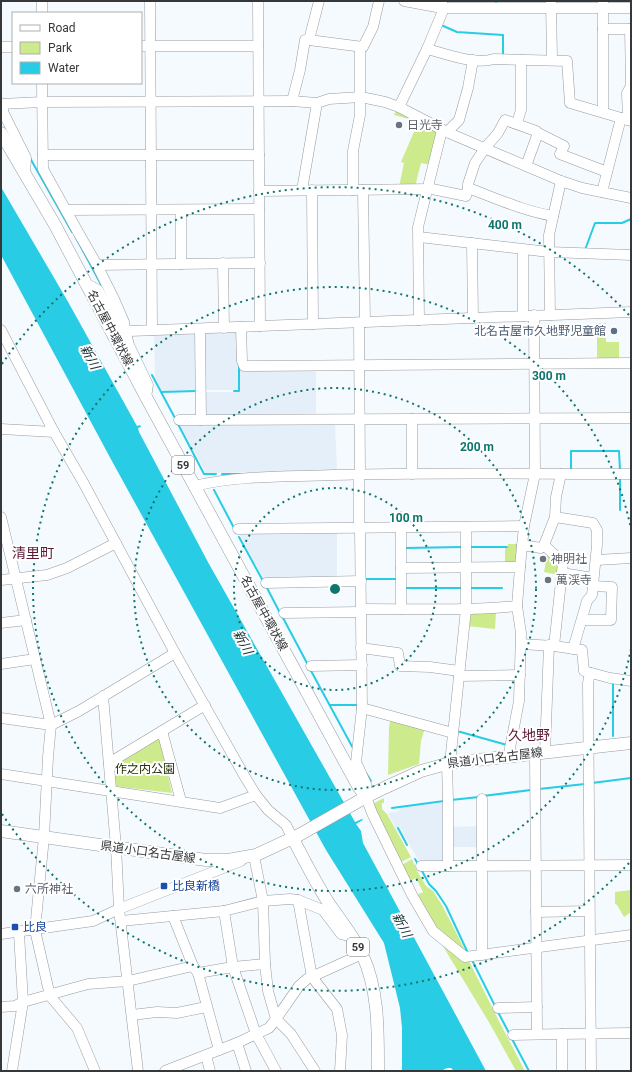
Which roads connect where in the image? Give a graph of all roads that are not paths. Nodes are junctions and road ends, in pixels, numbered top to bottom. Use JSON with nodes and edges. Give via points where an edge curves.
{"nodes":[{"id":1,"x":42,"y":1,"type":"edge"},
{"id":2,"x":150,"y":1,"type":"edge"},
{"id":3,"x":258,"y":1,"type":"edge"},
{"id":4,"x":319,"y":1,"type":"edge"},
{"id":5,"x":379,"y":1,"type":"edge"},
{"id":6,"x":404,"y":1,"type":"edge"},
{"id":7,"x":442,"y":4,"type":"edge"},
{"id":8,"x":494,"y":4,"type":"edge"},
{"id":9,"x":551,"y":4,"type":"edge"},
{"id":10,"x":603,"y":4,"type":"edge"},
{"id":11,"x":631,"y":8,"type":"edge"},
{"id":12,"x":42,"y":12,"type":"edge"},
{"id":13,"x":631,"y":28,"type":"edge"},
{"id":14,"x":603,"y":29,"type":"junction"},
{"id":15,"x":309,"y":40,"type":"junction"},
{"id":16,"x":146,"y":46,"type":"edge"},
{"id":17,"x":258,"y":46,"type":"junction"},
{"id":18,"x":1,"y":47,"type":"edge"},
{"id":19,"x":12,"y":47,"type":"edge"},
{"id":20,"x":360,"y":47,"type":"junction"},
{"id":21,"x":427,"y":49,"type":"junction"},
{"id":22,"x":473,"y":60,"type":"junction"},
{"id":23,"x":521,"y":60,"type":"junction"},
{"id":24,"x":552,"y":60,"type":"junction"},
{"id":25,"x":42,"y":84,"type":"edge"},
{"id":26,"x":361,"y":97,"type":"junction"},
{"id":27,"x":259,"y":101,"type":"junction"},
{"id":28,"x":292,"y":101,"type":"junction"},
{"id":29,"x":42,"y":102,"type":"junction"},
{"id":30,"x":150,"y":102,"type":"junction"},
{"id":31,"x":317,"y":103,"type":"junction"},
{"id":32,"x":1,"y":104,"type":"edge"},
{"id":33,"x":399,"y":107,"type":"junction"},
{"id":34,"x":603,"y":112,"type":"junction"},
{"id":35,"x":626,"y":119,"type":"edge"},
{"id":36,"x":517,"y":123,"type":"junction"},
{"id":37,"x":446,"y":131,"type":"junction"},
{"id":38,"x":1,"y":133,"type":"edge"},
{"id":39,"x":538,"y":134,"type":"junction"},
{"id":40,"x":485,"y":148,"type":"junction"},
{"id":41,"x":43,"y":155,"type":"junction"},
{"id":42,"x":151,"y":155,"type":"junction"},
{"id":43,"x":259,"y":155,"type":"junction"},
{"id":44,"x":526,"y":166,"type":"junction"},
{"id":45,"x":607,"y":172,"type":"junction"},
{"id":46,"x":25,"y":174,"type":"junction"},
{"id":47,"x":561,"y":181,"type":"junction"},
{"id":48,"x":468,"y":188,"type":"junction"},
{"id":49,"x":428,"y":189,"type":"junction"},
{"id":50,"x":307,"y":190,"type":"junction"},
{"id":51,"x":358,"y":190,"type":"junction"},
{"id":52,"x":259,"y":191,"type":"junction"},
{"id":53,"x":602,"y":192,"type":"junction"},
{"id":54,"x":631,"y":198,"type":"edge"},
{"id":55,"x":259,"y":209,"type":"junction"},
{"id":56,"x":66,"y":210,"type":"junction"},
{"id":57,"x":151,"y":210,"type":"junction"},
{"id":58,"x":181,"y":210,"type":"junction"},
{"id":59,"x":553,"y":216,"type":"junction"},
{"id":60,"x":418,"y":237,"type":"junction"},
{"id":61,"x":472,"y":243,"type":"junction"},
{"id":62,"x":523,"y":250,"type":"junction"},
{"id":63,"x":549,"y":252,"type":"junction"},
{"id":64,"x":631,"y":255,"type":"edge"},
{"id":65,"x":224,"y":263,"type":"junction"},
{"id":66,"x":260,"y":263,"type":"junction"},
{"id":67,"x":151,"y":264,"type":"junction"},
{"id":68,"x":181,"y":264,"type":"junction"},
{"id":69,"x":97,"y":265,"type":"junction"},
{"id":70,"x":87,"y":284,"type":"junction"},
{"id":71,"x":631,"y":312,"type":"edge"},
{"id":72,"x":550,"y":315,"type":"junction"},
{"id":73,"x":523,"y":316,"type":"junction"},
{"id":74,"x":534,"y":316,"type":"junction"},
{"id":75,"x":473,"y":318,"type":"junction"},
{"id":76,"x":419,"y":320,"type":"junction"},
{"id":77,"x":362,"y":323,"type":"junction"},
{"id":78,"x":313,"y":324,"type":"junction"},
{"id":79,"x":260,"y":326,"type":"junction"},
{"id":80,"x":241,"y":327,"type":"junction"},
{"id":81,"x":200,"y":328,"type":"junction"},
{"id":82,"x":224,"y":328,"type":"junction"},
{"id":83,"x":1,"y":330,"type":"edge"},
{"id":84,"x":125,"y":330,"type":"junction"},
{"id":85,"x":152,"y":330,"type":"junction"},
{"id":86,"x":631,"y":363,"type":"edge"},
{"id":87,"x":535,"y":364,"type":"junction"},
{"id":88,"x":359,"y":365,"type":"junction"},
{"id":89,"x":146,"y":397,"type":"junction"},
{"id":90,"x":535,"y":418,"type":"junction"},
{"id":91,"x":631,"y":418,"type":"edge"},
{"id":92,"x":412,"y":419,"type":"junction"},
{"id":93,"x":179,"y":420,"type":"dead end"},
{"id":94,"x":201,"y":420,"type":"junction"},
{"id":95,"x":359,"y":420,"type":"junction"},
{"id":96,"x":1,"y":430,"type":"edge"},
{"id":97,"x":54,"y":432,"type":"junction"},
{"id":98,"x":412,"y":474,"type":"junction"},
{"id":99,"x":536,"y":474,"type":"junction"},
{"id":100,"x":561,"y":474,"type":"junction"},
{"id":101,"x":631,"y":474,"type":"edge"},
{"id":102,"x":359,"y":475,"type":"junction"},
{"id":103,"x":194,"y":486,"type":"junction"},
{"id":104,"x":1,"y":517,"type":"edge"},
{"id":105,"x":555,"y":517,"type":"junction"},
{"id":106,"x":524,"y":526,"type":"junction"},
{"id":107,"x":401,"y":527,"type":"junction"},
{"id":108,"x":466,"y":527,"type":"junction"},
{"id":109,"x":359,"y":528,"type":"junction"},
{"id":110,"x":238,"y":529,"type":"dead end"},
{"id":111,"x":4,"y":540,"type":"edge"},
{"id":112,"x":116,"y":543,"type":"junction"},
{"id":113,"x":522,"y":545,"type":"junction"},
{"id":114,"x":544,"y":545,"type":"junction"},
{"id":115,"x":631,"y":558,"type":"edge"},
{"id":116,"x":596,"y":560,"type":"junction"},
{"id":117,"x":466,"y":567,"type":"junction"},
{"id":118,"x":520,"y":567,"type":"junction"},
{"id":119,"x":401,"y":568,"type":"junction"},
{"id":120,"x":562,"y":573,"type":"junction"},
{"id":121,"x":16,"y":578,"type":"junction"},
{"id":122,"x":1,"y":580,"type":"edge"},
{"id":123,"x":361,"y":581,"type":"junction"},
{"id":124,"x":593,"y":582,"type":"junction"},
{"id":125,"x":266,"y":583,"type":"dead end"},
{"id":126,"x":517,"y":606,"type":"junction"},
{"id":127,"x":401,"y":609,"type":"junction"},
{"id":128,"x":466,"y":609,"type":"junction"},
{"id":129,"x":361,"y":611,"type":"junction"},
{"id":130,"x":284,"y":613,"type":"dead end"},
{"id":131,"x":26,"y":620,"type":"junction"},
{"id":132,"x":582,"y":620,"type":"junction"},
{"id":133,"x":1,"y":622,"type":"edge"},
{"id":134,"x":521,"y":644,"type":"junction"},
{"id":135,"x":551,"y":645,"type":"junction"},
{"id":136,"x":361,"y":648,"type":"junction"},
{"id":137,"x":573,"y":649,"type":"junction"},
{"id":138,"x":175,"y":653,"type":"junction"},
{"id":139,"x":35,"y":659,"type":"junction"},
{"id":140,"x":1,"y":664,"type":"edge"},
{"id":141,"x":311,"y":666,"type":"dead end"},
{"id":142,"x":362,"y":666,"type":"junction"},
{"id":143,"x":590,"y":672,"type":"junction"},
{"id":144,"x":459,"y":674,"type":"junction"},
{"id":145,"x":520,"y":675,"type":"junction"},
{"id":146,"x":631,"y":681,"type":"edge"},
{"id":147,"x":103,"y":696,"type":"junction"},
{"id":148,"x":204,"y":705,"type":"junction"},
{"id":149,"x":362,"y":708,"type":"junction"},
{"id":150,"x":1,"y":718,"type":"edge"},
{"id":151,"x":51,"y":725,"type":"junction"},
{"id":152,"x":162,"y":731,"type":"junction"},
{"id":153,"x":453,"y":733,"type":"junction"},
{"id":154,"x":631,"y":743,"type":"edge"},
{"id":155,"x":588,"y":747,"type":"junction"},
{"id":156,"x":540,"y":752,"type":"junction"},
{"id":157,"x":510,"y":755,"type":"junction"},
{"id":158,"x":109,"y":763,"type":"junction"},
{"id":159,"x":448,"y":763,"type":"junction"},
{"id":160,"x":1,"y":774,"type":"edge"},
{"id":161,"x":47,"y":781,"type":"junction"},
{"id":162,"x":111,"y":790,"type":"junction"},
{"id":163,"x":256,"y":795,"type":"junction"},
{"id":164,"x":363,"y":798,"type":"junction"},
{"id":165,"x":482,"y":799,"type":"dead end"},
{"id":166,"x":181,"y":801,"type":"junction"},
{"id":167,"x":1,"y":831,"type":"edge"},
{"id":168,"x":44,"y":837,"type":"junction"},
{"id":169,"x":296,"y":837,"type":"junction"},
{"id":170,"x":116,"y":847,"type":"junction"},
{"id":171,"x":255,"y":855,"type":"junction"},
{"id":172,"x":590,"y":865,"type":"junction"},
{"id":173,"x":631,"y":865,"type":"edge"},
{"id":174,"x":421,"y":866,"type":"dead end"},
{"id":175,"x":448,"y":866,"type":"junction"},
{"id":176,"x":481,"y":866,"type":"junction"},
{"id":177,"x":536,"y":866,"type":"junction"},
{"id":178,"x":298,"y":900,"type":"junction"},
{"id":179,"x":263,"y":901,"type":"junction"},
{"id":180,"x":119,"y":909,"type":"junction"},
{"id":181,"x":224,"y":911,"type":"junction"},
{"id":182,"x":589,"y":911,"type":"junction"},
{"id":183,"x":536,"y":912,"type":"junction"},
{"id":184,"x":173,"y":916,"type":"junction"},
{"id":185,"x":121,"y":921,"type":"junction"},
{"id":186,"x":35,"y":930,"type":"junction"},
{"id":187,"x":19,"y":932,"type":"junction"},
{"id":188,"x":1,"y":934,"type":"edge"},
{"id":189,"x":631,"y":935,"type":"edge"},
{"id":190,"x":352,"y":937,"type":"junction"},
{"id":191,"x":590,"y":940,"type":"junction"},
{"id":192,"x":536,"y":948,"type":"junction"},
{"id":193,"x":362,"y":954,"type":"junction"},
{"id":194,"x":482,"y":955,"type":"junction"},
{"id":195,"x":265,"y":964,"type":"junction"},
{"id":196,"x":233,"y":967,"type":"junction"},
{"id":197,"x":195,"y":969,"type":"junction"},
{"id":198,"x":312,"y":977,"type":"junction"},
{"id":199,"x":128,"y":980,"type":"junction"},
{"id":200,"x":50,"y":996,"type":"junction"},
{"id":201,"x":23,"y":1002,"type":"junction"},
{"id":202,"x":1,"y":1007,"type":"edge"},
{"id":203,"x":206,"y":1007,"type":"junction"},
{"id":204,"x":537,"y":1007,"type":"junction"},
{"id":205,"x":498,"y":1008,"type":"dead end"},
{"id":206,"x":132,"y":1015,"type":"junction"},
{"id":207,"x":276,"y":1019,"type":"junction"},
{"id":208,"x":591,"y":1033,"type":"junction"},
{"id":209,"x":631,"y":1033,"type":"edge"},
{"id":210,"x":256,"y":1034,"type":"junction"},
{"id":211,"x":537,"y":1034,"type":"junction"},
{"id":212,"x":562,"y":1034,"type":"junction"},
{"id":213,"x":513,"y":1035,"type":"dead end"},
{"id":214,"x":237,"y":1044,"type":"junction"},
{"id":215,"x":219,"y":1050,"type":"junction"},
{"id":216,"x":206,"y":1055,"type":"junction"},
{"id":217,"x":12,"y":1071,"type":"edge"},
{"id":218,"x":95,"y":1071,"type":"edge"},
{"id":219,"x":138,"y":1071,"type":"edge"},
{"id":220,"x":165,"y":1071,"type":"edge"},
{"id":221,"x":210,"y":1071,"type":"edge"},
{"id":222,"x":246,"y":1071,"type":"edge"},
{"id":223,"x":276,"y":1071,"type":"edge"},
{"id":224,"x":315,"y":1071,"type":"edge"},
{"id":225,"x":340,"y":1071,"type":"edge"},
{"id":226,"x":378,"y":1071,"type":"edge"},
{"id":227,"x":562,"y":1071,"type":"edge"},
{"id":228,"x":591,"y":1071,"type":"edge"}],
"edges":[{"from":1,"to":12,"type":"street"},
{"from":2,"to":16,"type":"street"},
{"from":3,"to":17,"type":"street"},
{"from":4,"to":15,"type":"street"},
{"from":5,"to":20,"type":"street","via":[[366,44]]},
{"from":6,"to":7,"type":"street"},
{"from":7,"to":8,"type":"street"},
{"from":7,"to":21,"type":"street","via":[[442,13]]},
{"from":8,"to":9,"type":"street"},
{"from":9,"to":10,"type":"street"},
{"from":9,"to":24,"type":"street"},
{"from":10,"to":11,"type":"street"},
{"from":10,"to":14,"type":"street"},
{"from":13,"to":14,"type":"street"},
{"from":13,"to":35,"type":"street","via":[[631,86],[627,93]]},
{"from":14,"to":34,"type":"street"},
{"from":15,"to":20,"type":"street"},
{"from":15,"to":28,"type":"street","via":[[305,40]]},
{"from":16,"to":17,"type":"street"},
{"from":16,"to":30,"type":"street"},
{"from":17,"to":27,"type":"street"},
{"from":18,"to":19,"type":"street"},
{"from":20,"to":26,"type":"street"},
{"from":21,"to":22,"type":"street"},
{"from":21,"to":33,"type":"street"},
{"from":22,"to":23,"type":"street"},
{"from":22,"to":37,"type":"street","via":[[459,120]]},
{"from":23,"to":24,"type":"street"},
{"from":23,"to":36,"type":"street","via":[[521,110]]},
{"from":24,"to":34,"type":"street","via":[[567,61],[570,103]]},
{"from":25,"to":29,"type":"street"},
{"from":26,"to":31,"type":"street","via":[[329,99]]},
{"from":26,"to":33,"type":"street"},
{"from":26,"to":51,"type":"street","via":[[353,151]]},
{"from":27,"to":28,"type":"street"},
{"from":27,"to":30,"type":"street"},
{"from":27,"to":43,"type":"street"},
{"from":28,"to":31,"type":"street"},
{"from":29,"to":30,"type":"street"},
{"from":29,"to":32,"type":"street"},
{"from":29,"to":41,"type":"street"},
{"from":30,"to":42,"type":"street"},
{"from":31,"to":50,"type":"street"},
{"from":32,"to":46,"type":"street","via":[[26,158]]},
{"from":33,"to":37,"type":"street"},
{"from":34,"to":35,"type":"street"},
{"from":35,"to":45,"type":"street"},
{"from":36,"to":39,"type":"street"},
{"from":36,"to":40,"type":"street","via":[[505,120]]},
{"from":37,"to":40,"type":"street"},
{"from":37,"to":49,"type":"street"},
{"from":38,"to":46,"type":"main road","name":"名古屋中環状線","number":"59"},
{"from":39,"to":44,"type":"street"},
{"from":39,"to":45,"type":"street","via":[[564,146],[560,154]]},
{"from":40,"to":44,"type":"street"},
{"from":40,"to":48,"type":"street","via":[[475,163]]},
{"from":41,"to":42,"type":"street"},
{"from":41,"to":56,"type":"street","via":[[43,169]]},
{"from":42,"to":43,"type":"street"},
{"from":42,"to":57,"type":"street"},
{"from":43,"to":52,"type":"street"},
{"from":44,"to":47,"type":"street"},
{"from":45,"to":53,"type":"street"},
{"from":46,"to":70,"type":"main road","name":"名古屋中環状線","number":"59"},
{"from":47,"to":53,"type":"street"},
{"from":47,"to":59,"type":"street"},
{"from":48,"to":49,"type":"street","via":[[466,196]]},
{"from":48,"to":59,"type":"street","via":[[531,211]]},
{"from":49,"to":51,"type":"street"},
{"from":49,"to":60,"type":"street","via":[[418,227]]},
{"from":50,"to":51,"type":"street"},
{"from":50,"to":52,"type":"street"},
{"from":50,"to":78,"type":"street"},
{"from":51,"to":77,"type":"street"},
{"from":52,"to":55,"type":"street"},
{"from":53,"to":54,"type":"street"},
{"from":55,"to":58,"type":"street"},
{"from":55,"to":66,"type":"street"},
{"from":56,"to":57,"type":"street"},
{"from":56,"to":69,"type":"street"},
{"from":57,"to":58,"type":"street"},
{"from":57,"to":67,"type":"street"},
{"from":58,"to":68,"type":"street"},
{"from":59,"to":63,"type":"street"},
{"from":60,"to":61,"type":"street"},
{"from":60,"to":76,"type":"street"},
{"from":61,"to":62,"type":"street"},
{"from":61,"to":75,"type":"street"},
{"from":62,"to":63,"type":"street"},
{"from":62,"to":73,"type":"street"},
{"from":63,"to":64,"type":"street"},
{"from":63,"to":72,"type":"street"},
{"from":65,"to":66,"type":"street"},
{"from":65,"to":68,"type":"street"},
{"from":65,"to":82,"type":"street"},
{"from":66,"to":79,"type":"street"},
{"from":67,"to":68,"type":"street"},
{"from":67,"to":69,"type":"street"},
{"from":67,"to":85,"type":"street"},
{"from":69,"to":84,"type":"street","via":[[117,305]]},
{"from":70,"to":84,"type":"street","via":[[98,290],[118,324]]},
{"from":70,"to":89,"type":"main road","name":"名古屋中環状線","number":"59"},
{"from":71,"to":72,"type":"street"},
{"from":72,"to":74,"type":"street"},
{"from":73,"to":74,"type":"street"},
{"from":73,"to":75,"type":"street"},
{"from":74,"to":87,"type":"street"},
{"from":75,"to":76,"type":"street"},
{"from":76,"to":77,"type":"street"},
{"from":77,"to":78,"type":"street"},
{"from":77,"to":88,"type":"street"},
{"from":78,"to":79,"type":"street"},
{"from":79,"to":80,"type":"street"},
{"from":80,"to":82,"type":"street"},
{"from":80,"to":88,"type":"street","via":[[244,366]]},
{"from":81,"to":82,"type":"street"},
{"from":81,"to":85,"type":"street"},
{"from":81,"to":94,"type":"street"},
{"from":83,"to":97,"type":"street"},
{"from":84,"to":85,"type":"street"},
{"from":84,"to":89,"type":"street","via":[[129,345],[148,385]]},
{"from":86,"to":87,"type":"street"},
{"from":87,"to":88,"type":"street"},
{"from":87,"to":90,"type":"street"},
{"from":88,"to":95,"type":"street"},
{"from":89,"to":103,"type":"main road","name":"名古屋中環状線","number":"59"},
{"from":90,"to":91,"type":"street"},
{"from":90,"to":92,"type":"street"},
{"from":90,"to":99,"type":"street"},
{"from":92,"to":95,"type":"street"},
{"from":92,"to":98,"type":"street"},
{"from":93,"to":94,"type":"street"},
{"from":94,"to":95,"type":"street"},
{"from":95,"to":102,"type":"street"},
{"from":96,"to":97,"type":"street"},
{"from":97,"to":112,"type":"street"},
{"from":98,"to":99,"type":"street"},
{"from":98,"to":102,"type":"street"},
{"from":99,"to":100,"type":"street"},
{"from":99,"to":106,"type":"street"},
{"from":100,"to":101,"type":"street"},
{"from":100,"to":105,"type":"street"},
{"from":102,"to":103,"type":"street","via":[[253,478]]},
{"from":102,"to":109,"type":"street"},
{"from":103,"to":164,"type":"main road","name":"名古屋中環状線","number":"59"},
{"from":104,"to":111,"type":"street"},
{"from":105,"to":114,"type":"street"},
{"from":105,"to":116,"type":"street","via":[[593,523],[596,526]]},
{"from":106,"to":108,"type":"street"},
{"from":106,"to":113,"type":"street"},
{"from":107,"to":108,"type":"street"},
{"from":107,"to":109,"type":"street"},
{"from":107,"to":119,"type":"street"},
{"from":108,"to":117,"type":"street"},
{"from":109,"to":110,"type":"street"},
{"from":109,"to":123,"type":"street"},
{"from":111,"to":121,"type":"street"},
{"from":112,"to":121,"type":"street","via":[[47,576]]},
{"from":112,"to":138,"type":"street"},
{"from":113,"to":114,"type":"street","via":[[541,548]]},
{"from":113,"to":118,"type":"street"},
{"from":114,"to":120,"type":"street","via":[[563,563]]},
{"from":115,"to":116,"type":"street"},
{"from":116,"to":124,"type":"street"},
{"from":117,"to":118,"type":"street"},
{"from":117,"to":119,"type":"street"},
{"from":117,"to":128,"type":"street"},
{"from":118,"to":126,"type":"street"},
{"from":119,"to":127,"type":"street"},
{"from":120,"to":124,"type":"street"},
{"from":120,"to":135,"type":"street"},
{"from":121,"to":122,"type":"street"},
{"from":121,"to":131,"type":"street"},
{"from":123,"to":125,"type":"street"},
{"from":123,"to":129,"type":"street"},
{"from":124,"to":132,"type":"street","via":[[592,595],[587,601]]},
{"from":124,"to":132,"type":"street","via":[[612,587],[611,620]]},
{"from":126,"to":128,"type":"street"},
{"from":126,"to":134,"type":"street"},
{"from":127,"to":128,"type":"street"},
{"from":127,"to":129,"type":"street"},
{"from":128,"to":144,"type":"street"},
{"from":129,"to":130,"type":"street"},
{"from":129,"to":136,"type":"street"},
{"from":131,"to":133,"type":"street"},
{"from":131,"to":139,"type":"street"},
{"from":132,"to":137,"type":"street"},
{"from":134,"to":135,"type":"street"},
{"from":134,"to":145,"type":"street"},
{"from":135,"to":137,"type":"street"},
{"from":135,"to":156,"type":"street"},
{"from":136,"to":142,"type":"street"},
{"from":136,"to":144,"type":"street","via":[[398,653],[400,666],[430,667]]},
{"from":137,"to":143,"type":"street","via":[[582,650],[584,671]]},
{"from":138,"to":147,"type":"street"},
{"from":138,"to":148,"type":"street"},
{"from":139,"to":140,"type":"street"},
{"from":139,"to":151,"type":"street"},
{"from":141,"to":142,"type":"street"},
{"from":142,"to":149,"type":"street"},
{"from":143,"to":146,"type":"street"},
{"from":143,"to":155,"type":"street"},
{"from":144,"to":145,"type":"street"},
{"from":144,"to":153,"type":"street"},
{"from":145,"to":157,"type":"street","via":[[519,701]]},
{"from":147,"to":151,"type":"street"},
{"from":147,"to":158,"type":"street"},
{"from":148,"to":152,"type":"street"},
{"from":148,"to":163,"type":"street"},
{"from":149,"to":153,"type":"street"},
{"from":149,"to":164,"type":"street","via":[[356,762],[366,784]]},
{"from":150,"to":151,"type":"street"},
{"from":151,"to":161,"type":"street"},
{"from":152,"to":158,"type":"street"},
{"from":152,"to":166,"type":"street"},
{"from":153,"to":159,"type":"street"},
{"from":154,"to":155,"type":"main road","name":"県道小口名古屋線"},
{"from":155,"to":156,"type":"main road","name":"県道小口名古屋線"},
{"from":155,"to":172,"type":"street"},
{"from":156,"to":157,"type":"main road","name":"県道小口名古屋線"},
{"from":156,"to":177,"type":"street"},
{"from":157,"to":159,"type":"main road","name":"県道小口名古屋線"},
{"from":158,"to":162,"type":"street"},
{"from":159,"to":164,"type":"main road","name":"県道小口名古屋線","via":[[421,771]]},
{"from":159,"to":175,"type":"street"},
{"from":160,"to":161,"type":"street"},
{"from":161,"to":162,"type":"street"},
{"from":161,"to":168,"type":"street"},
{"from":162,"to":166,"type":"street"},
{"from":162,"to":170,"type":"street"},
{"from":163,"to":166,"type":"street","via":[[220,808]]},
{"from":163,"to":169,"type":"street"},
{"from":164,"to":169,"type":"main road"},
{"from":164,"to":194,"type":"street","via":[[433,931],[466,957]]},
{"from":165,"to":176,"type":"street"},
{"from":167,"to":168,"type":"main road","name":"県道小口名古屋線"},
{"from":168,"to":170,"type":"main road","name":"県道小口名古屋線"},
{"from":168,"to":186,"type":"street"},
{"from":169,"to":171,"type":"main road","name":"県道小口名古屋線"},
{"from":169,"to":190,"type":"main road","number":"59","via":[[330,904]]},
{"from":170,"to":171,"type":"main road","name":"県道小口名古屋線","via":[[206,860],[228,860]]},
{"from":170,"to":180,"type":"street"},
{"from":171,"to":179,"type":"street"},
{"from":171,"to":180,"type":"street"},
{"from":172,"to":173,"type":"street"},
{"from":172,"to":177,"type":"street"},
{"from":172,"to":182,"type":"street"},
{"from":174,"to":175,"type":"street"},
{"from":175,"to":176,"type":"street"},
{"from":176,"to":177,"type":"street"},
{"from":176,"to":194,"type":"street"},
{"from":177,"to":183,"type":"street"},
{"from":178,"to":179,"type":"street"},
{"from":178,"to":190,"type":"street","via":[[323,910],[341,934]]},
{"from":178,"to":198,"type":"street"},
{"from":179,"to":181,"type":"street"},
{"from":179,"to":195,"type":"street"},
{"from":180,"to":185,"type":"street"},
{"from":180,"to":186,"type":"street","via":[[93,921]]},
{"from":181,"to":184,"type":"street"},
{"from":181,"to":196,"type":"street"},
{"from":182,"to":183,"type":"street"},
{"from":182,"to":191,"type":"street"},
{"from":183,"to":192,"type":"street"},
{"from":184,"to":185,"type":"street"},
{"from":184,"to":197,"type":"street"},
{"from":185,"to":199,"type":"street"},
{"from":186,"to":187,"type":"street"},
{"from":186,"to":200,"type":"street"},
{"from":187,"to":188,"type":"street"},
{"from":187,"to":201,"type":"street"},
{"from":189,"to":191,"type":"street"},
{"from":190,"to":193,"type":"main road","number":"59"},
{"from":191,"to":192,"type":"street"},
{"from":191,"to":208,"type":"street"},
{"from":192,"to":194,"type":"street"},
{"from":192,"to":204,"type":"street"},
{"from":193,"to":198,"type":"street"},
{"from":193,"to":226,"type":"main road","number":"59","via":[[375,999]]},
{"from":195,"to":196,"type":"street"},
{"from":195,"to":207,"type":"street","via":[[268,991]]},
{"from":196,"to":197,"type":"street"},
{"from":196,"to":210,"type":"street"},
{"from":197,"to":199,"type":"street"},
{"from":197,"to":203,"type":"street"},
{"from":198,"to":207,"type":"street","via":[[299,986]]},
{"from":198,"to":225,"type":"street","via":[[337,1009],[342,1034]]},
{"from":199,"to":200,"type":"street","via":[[88,984]]},
{"from":199,"to":206,"type":"street"},
{"from":200,"to":201,"type":"street"},
{"from":200,"to":218,"type":"street","via":[[77,1028]]},
{"from":201,"to":202,"type":"street","via":[[15,1006]]},
{"from":201,"to":217,"type":"street"},
{"from":203,"to":206,"type":"street","via":[[177,1013]]},
{"from":203,"to":215,"type":"street"},
{"from":204,"to":205,"type":"street"},
{"from":204,"to":211,"type":"street"},
{"from":206,"to":219,"type":"street"},
{"from":207,"to":210,"type":"street","via":[[269,1028]]},
{"from":207,"to":224,"type":"street","via":[[291,1034]]},
{"from":208,"to":209,"type":"street"},
{"from":208,"to":212,"type":"street"},
{"from":208,"to":228,"type":"street"},
{"from":210,"to":214,"type":"street"},
{"from":210,"to":223,"type":"street"},
{"from":211,"to":212,"type":"street"},
{"from":211,"to":213,"type":"street"},
{"from":212,"to":227,"type":"street"},
{"from":214,"to":215,"type":"street"},
{"from":214,"to":222,"type":"street"},
{"from":215,"to":216,"type":"street"},
{"from":216,"to":220,"type":"street"},
{"from":216,"to":221,"type":"street"}]}
